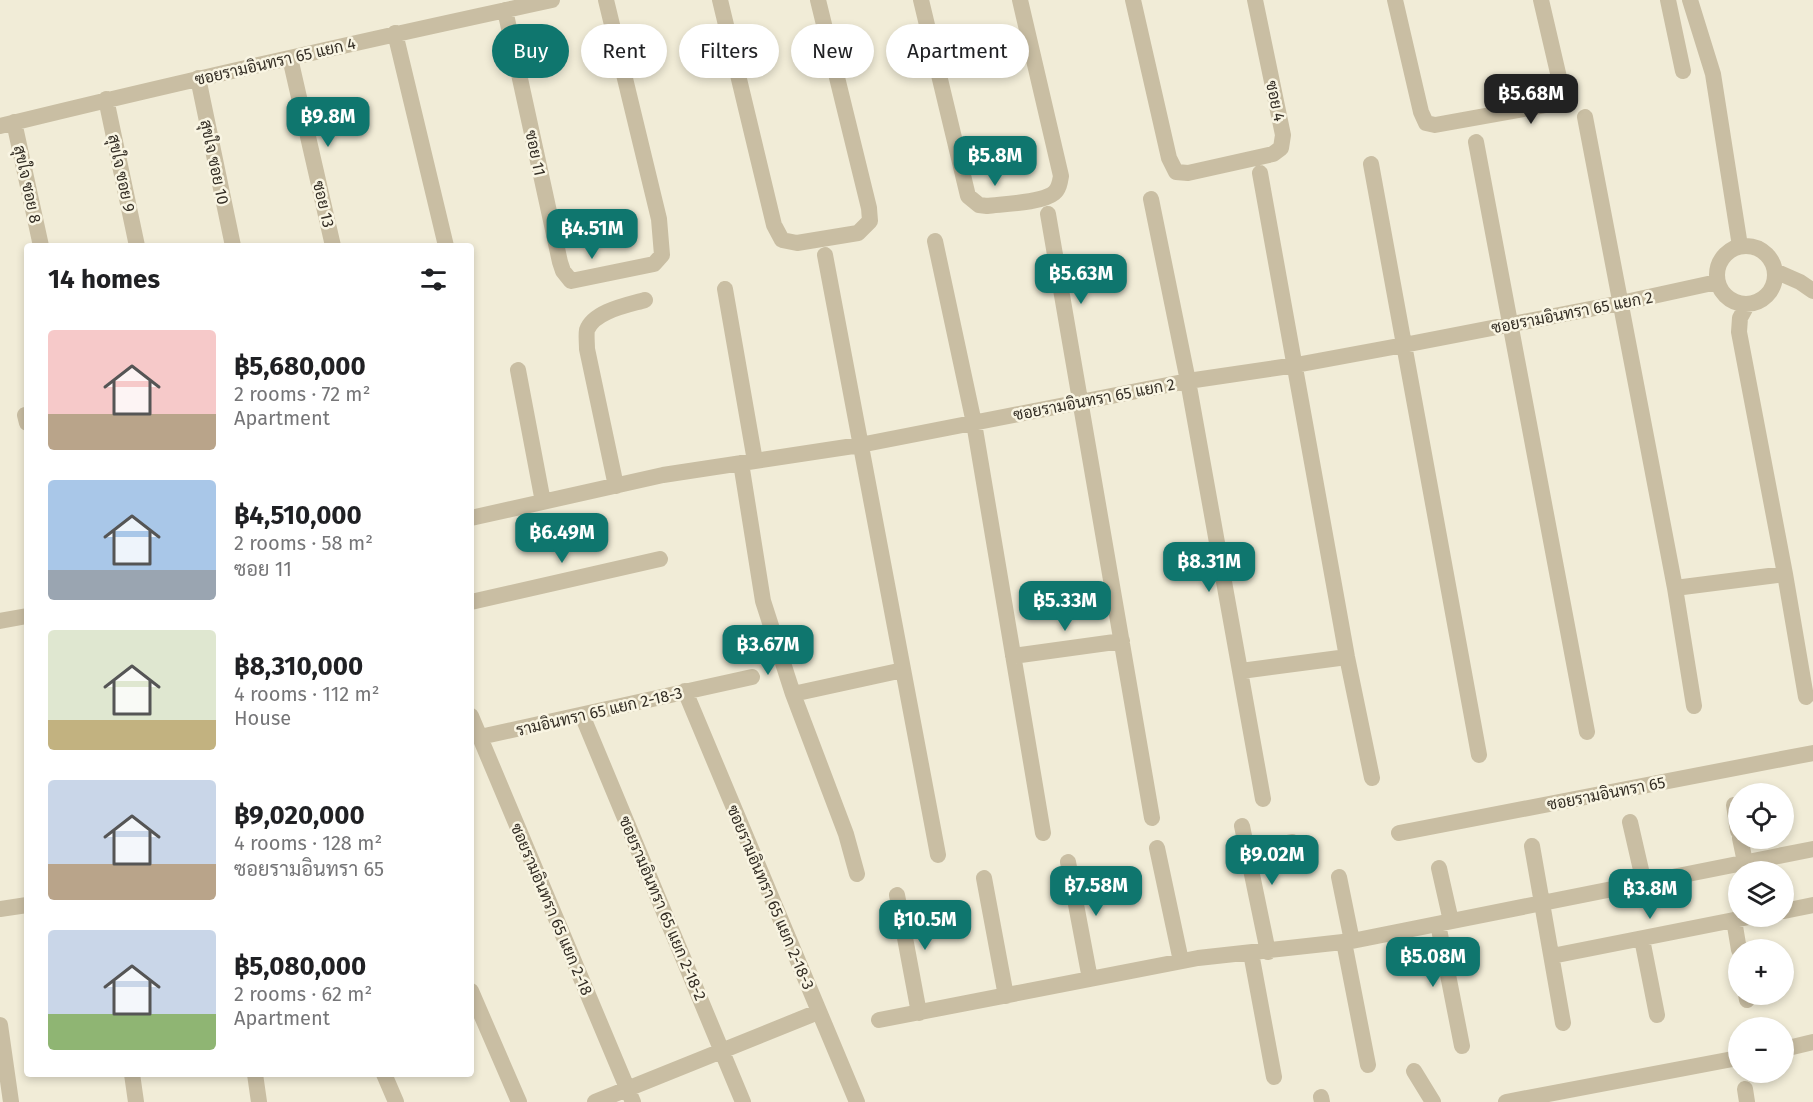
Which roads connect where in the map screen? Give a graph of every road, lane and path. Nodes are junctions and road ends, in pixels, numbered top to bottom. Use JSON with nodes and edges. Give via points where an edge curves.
{"nodes":[{"id":1,"x":552,"y":0,"type":"edge"},
{"id":2,"x":606,"y":0,"type":"edge"},
{"id":3,"x":720,"y":0,"type":"edge"},
{"id":4,"x":819,"y":0,"type":"edge"},
{"id":5,"x":921,"y":0,"type":"edge"},
{"id":6,"x":1020,"y":0,"type":"edge"},
{"id":7,"x":1133,"y":0,"type":"edge"},
{"id":8,"x":1255,"y":0,"type":"edge"},
{"id":9,"x":1395,"y":0,"type":"edge"},
{"id":10,"x":1541,"y":0,"type":"edge"},
{"id":11,"x":1668,"y":0,"type":"edge"},
{"id":12,"x":1690,"y":0,"type":"edge"},
{"id":13,"x":505,"y":10,"type":"junction"},
{"id":14,"x":395,"y":33,"type":"junction"},
{"id":15,"x":290,"y":57,"type":"junction"},
{"id":16,"x":1683,"y":71,"type":"dead end"},
{"id":17,"x":198,"y":78,"type":"junction"},
{"id":18,"x":106,"y":99,"type":"junction"},
{"id":19,"x":1585,"y":117,"type":"dead end"},
{"id":20,"x":7,"y":124,"type":"edge"},
{"id":21,"x":1476,"y":142,"type":"dead end"},
{"id":22,"x":1371,"y":164,"type":"dead end"},
{"id":23,"x":1260,"y":173,"type":"dead end"},
{"id":24,"x":1151,"y":199,"type":"dead end"},
{"id":25,"x":1048,"y":214,"type":"dead end"},
{"id":26,"x":935,"y":242,"type":"dead end"},
{"id":27,"x":40,"y":243,"type":"edge"},
{"id":28,"x":136,"y":243,"type":"edge"},
{"id":29,"x":232,"y":243,"type":"edge"},
{"id":30,"x":332,"y":243,"type":"edge"},
{"id":31,"x":445,"y":243,"type":"edge"},
{"id":32,"x":825,"y":246,"type":"junction"},
{"id":33,"x":1740,"y":246,"type":"junction"},
{"id":34,"x":1775,"y":271,"type":"junction"},
{"id":35,"x":1717,"y":282,"type":"junction"},
{"id":36,"x":725,"y":289,"type":"dead end"},
{"id":37,"x":1813,"y":291,"type":"edge"},
{"id":38,"x":645,"y":300,"type":"dead end"},
{"id":39,"x":1621,"y":303,"type":"junction"},
{"id":40,"x":1747,"y":305,"type":"junction"},
{"id":41,"x":1512,"y":324,"type":"junction"},
{"id":42,"x":1404,"y":345,"type":"junction"},
{"id":43,"x":1296,"y":365,"type":"junction"},
{"id":44,"x":518,"y":370,"type":"dead end"},
{"id":45,"x":1188,"y":381,"type":"junction"},
{"id":46,"x":1080,"y":401,"type":"junction"},
{"id":47,"x":974,"y":423,"type":"junction"},
{"id":48,"x":860,"y":445,"type":"junction"},
{"id":49,"x":748,"y":462,"type":"junction"},
{"id":50,"x":616,"y":486,"type":"junction"},
{"id":51,"x":543,"y":502,"type":"junction"},
{"id":52,"x":474,"y":517,"type":"edge"},
{"id":53,"x":660,"y":559,"type":"dead end"},
{"id":54,"x":1785,"y":574,"type":"junction"},
{"id":55,"x":1675,"y":588,"type":"junction"},
{"id":56,"x":474,"y":601,"type":"edge"},
{"id":57,"x":24,"y":617,"type":"edge"},
{"id":58,"x":0,"y":621,"type":"edge"},
{"id":59,"x":1122,"y":641,"type":"junction"},
{"id":60,"x":1013,"y":656,"type":"junction"},
{"id":61,"x":1347,"y":657,"type":"junction"},
{"id":62,"x":903,"y":670,"type":"junction"},
{"id":63,"x":1241,"y":671,"type":"junction"},
{"id":64,"x":752,"y":677,"type":"dead end"},
{"id":65,"x":685,"y":691,"type":"junction"},
{"id":66,"x":793,"y":694,"type":"junction"},
{"id":67,"x":1806,"y":697,"type":"dead end"},
{"id":68,"x":1694,"y":706,"type":"dead end"},
{"id":69,"x":582,"y":715,"type":"junction"},
{"id":70,"x":474,"y":723,"type":"edge"},
{"id":71,"x":1587,"y":732,"type":"dead end"},
{"id":72,"x":480,"y":737,"type":"junction"},
{"id":73,"x":1813,"y":753,"type":"edge"},
{"id":74,"x":1479,"y":756,"type":"dead end"},
{"id":75,"x":1372,"y":778,"type":"dead end"},
{"id":76,"x":1263,"y":799,"type":"dead end"},
{"id":77,"x":1152,"y":818,"type":"dead end"},
{"id":78,"x":1630,"y":822,"type":"dead end"},
{"id":79,"x":1242,"y":826,"type":"dead end"},
{"id":80,"x":1043,"y":833,"type":"dead end"},
{"id":81,"x":1399,"y":833,"type":"dead end"},
{"id":82,"x":1292,"y":842,"type":"dead end"},
{"id":83,"x":1532,"y":846,"type":"dead end"},
{"id":84,"x":1157,"y":848,"type":"dead end"},
{"id":85,"x":1813,"y":849,"type":"edge"},
{"id":86,"x":1247,"y":851,"type":"junction"},
{"id":87,"x":938,"y":855,"type":"dead end"},
{"id":88,"x":1750,"y":861,"type":"edge"},
{"id":89,"x":1068,"y":862,"type":"dead end"},
{"id":90,"x":1728,"y":866,"type":"edge"},
{"id":91,"x":1439,"y":868,"type":"dead end"},
{"id":92,"x":857,"y":874,"type":"dead end"},
{"id":93,"x":1339,"y":877,"type":"dead end"},
{"id":94,"x":984,"y":878,"type":"dead end"},
{"id":95,"x":1644,"y":883,"type":"junction"},
{"id":96,"x":897,"y":895,"type":"dead end"},
{"id":97,"x":1543,"y":903,"type":"junction"},
{"id":98,"x":24,"y":905,"type":"edge"},
{"id":99,"x":1813,"y":905,"type":"edge"},
{"id":100,"x":0,"y":909,"type":"edge"},
{"id":101,"x":1794,"y":909,"type":"edge"},
{"id":102,"x":1728,"y":922,"type":"edge"},
{"id":103,"x":1444,"y":923,"type":"junction"},
{"id":104,"x":1642,"y":939,"type":"junction"},
{"id":105,"x":1348,"y":942,"type":"junction"},
{"id":106,"x":1259,"y":953,"type":"junction"},
{"id":107,"x":1552,"y":957,"type":"junction"},
{"id":108,"x":1181,"y":961,"type":"junction"},
{"id":109,"x":1090,"y":979,"type":"junction"},
{"id":110,"x":1006,"y":996,"type":"junction"},
{"id":111,"x":474,"y":998,"type":"edge"},
{"id":112,"x":818,"y":1012,"type":"junction"},
{"id":113,"x":920,"y":1013,"type":"junction"},
{"id":114,"x":1657,"y":1015,"type":"dead end"},
{"id":115,"x":879,"y":1020,"type":"dead end"},
{"id":116,"x":1563,"y":1023,"type":"dead end"},
{"id":117,"x":0,"y":1025,"type":"edge"},
{"id":118,"x":1813,"y":1042,"type":"edge"},
{"id":119,"x":1462,"y":1046,"type":"dead end"},
{"id":120,"x":1794,"y":1047,"type":"edge"},
{"id":121,"x":724,"y":1051,"type":"junction"},
{"id":122,"x":1728,"y":1060,"type":"edge"},
{"id":123,"x":1368,"y":1065,"type":"dead end"},
{"id":124,"x":1414,"y":1071,"type":"dead end"},
{"id":125,"x":132,"y":1077,"type":"edge"},
{"id":126,"x":255,"y":1077,"type":"edge"},
{"id":127,"x":385,"y":1077,"type":"edge"},
{"id":128,"x":1274,"y":1077,"type":"dead end"},
{"id":129,"x":630,"y":1095,"type":"edge"},
{"id":130,"x":11,"y":1102,"type":"edge"},
{"id":131,"x":136,"y":1102,"type":"edge"},
{"id":132,"x":259,"y":1102,"type":"edge"},
{"id":133,"x":396,"y":1102,"type":"edge"},
{"id":134,"x":519,"y":1102,"type":"edge"},
{"id":135,"x":595,"y":1102,"type":"edge"},
{"id":136,"x":743,"y":1102,"type":"edge"},
{"id":137,"x":857,"y":1102,"type":"edge"},
{"id":138,"x":1433,"y":1102,"type":"edge"},
{"id":139,"x":1506,"y":1102,"type":"edge"}],
"edges":[{"from":1,"to":13,"type":"street","name":"ซอยรามอินทรา 65 แยก 4"},
{"from":2,"to":13,"type":"street","name":"ซอย 11","via":[[659,219],[662,255],[654,264],[571,281],[563,271]]},
{"from":3,"to":32,"type":"street","via":[[774,225],[782,240]]},
{"from":4,"to":32,"type":"street","via":[[870,221],[858,233]]},
{"from":5,"to":6,"type":"street","via":[[968,196],[979,205],[1047,197],[1056,192],[1061,176]]},
{"from":7,"to":8,"type":"street","name":"ซอย 4","via":[[1169,158],[1176,172],[1188,172],[1273,154],[1281,148],[1283,135]]},
{"from":9,"to":10,"type":"street","via":[[1421,112],[1426,123],[1435,125],[1546,105],[1559,98],[1560,86]]},
{"from":11,"to":16,"type":"street"},
{"from":12,"to":33,"type":"street","via":[[1713,74]]},
{"from":13,"to":14,"type":"street","name":"ซอยรามอินทรา 65 แยก 4"},
{"from":14,"to":15,"type":"street","name":"ซอยรามอินทรา 65 แยก 4"},
{"from":14,"to":31,"type":"street"},
{"from":15,"to":17,"type":"street","name":"ซอยรามอินทรา 65 แยก 4"},
{"from":15,"to":30,"type":"street","name":"ซอย 13"},
{"from":17,"to":18,"type":"street","name":"ซอยรามอินทรา 65 แยก 4"},
{"from":17,"to":29,"type":"street","name":"สุขใจ ซอย 10"},
{"from":18,"to":20,"type":"street","name":"ซอยรามอินทรา 65 แยก 4"},
{"from":18,"to":28,"type":"street","name":"สุขใจ ซอย 9"},
{"from":19,"to":39,"type":"street"},
{"from":20,"to":27,"type":"street","name":"สุขใจ ซอย 8"},
{"from":21,"to":41,"type":"street"},
{"from":22,"to":42,"type":"street"},
{"from":23,"to":43,"type":"street"},
{"from":24,"to":45,"type":"street"},
{"from":25,"to":46,"type":"street"},
{"from":26,"to":47,"type":"street"},
{"from":32,"to":48,"type":"street"},
{"from":33,"to":34,"type":"street","via":[[1759,248],[1772,261]]},
{"from":33,"to":35,"type":"street","via":[[1724,255]]},
{"from":34,"to":37,"type":"street"},
{"from":34,"to":40,"type":"street","via":[[1772,290],[1757,303]]},
{"from":35,"to":39,"type":"street","name":"ซอยรามอินทรา 65 แยก 2"},
{"from":35,"to":40,"type":"street","via":[[1728,299]]},
{"from":36,"to":49,"type":"street"},
{"from":38,"to":50,"type":"street","via":[[612,309],[594,320],[587,330],[587,349]]},
{"from":39,"to":41,"type":"street","name":"ซอยรามอินทรา 65 แยก 2"},
{"from":39,"to":55,"type":"street"},
{"from":40,"to":54,"type":"street","via":[[1740,318],[1739,332]]},
{"from":41,"to":42,"type":"street","name":"ซอยรามอินทรา 65 แยก 2"},
{"from":41,"to":71,"type":"street"},
{"from":42,"to":43,"type":"street","name":"ซอยรามอินทรา 65 แยก 2"},
{"from":42,"to":74,"type":"street"},
{"from":43,"to":45,"type":"street","name":"ซอยรามอินทรา 65 แยก 2"},
{"from":43,"to":61,"type":"street"},
{"from":44,"to":51,"type":"street"},
{"from":45,"to":46,"type":"street","name":"ซอยรามอินทรา 65 แยก 2"},
{"from":45,"to":63,"type":"street"},
{"from":46,"to":47,"type":"street","name":"ซอยรามอินทรา 65 แยก 2"},
{"from":46,"to":59,"type":"street"},
{"from":47,"to":48,"type":"street","name":"ซอยรามอินทรา 65 แยก 2"},
{"from":47,"to":60,"type":"street"},
{"from":48,"to":49,"type":"street","name":"ซอยรามอินทรา 65 แยก 2"},
{"from":48,"to":62,"type":"street"},
{"from":49,"to":50,"type":"street","name":"ซอยรามอินทรา 65 แยก 2"},
{"from":49,"to":66,"type":"street","via":[[763,601]]},
{"from":50,"to":51,"type":"street","name":"ซอยรามอินทรา 65 แยก 2"},
{"from":51,"to":52,"type":"street","name":"ซอยรามอินทรา 65 แยก 2"},
{"from":53,"to":56,"type":"street"},
{"from":54,"to":55,"type":"street"},
{"from":54,"to":67,"type":"street"},
{"from":55,"to":68,"type":"street"},
{"from":57,"to":58,"type":"street"},
{"from":59,"to":60,"type":"street"},
{"from":59,"to":77,"type":"street"},
{"from":60,"to":80,"type":"street"},
{"from":61,"to":63,"type":"street"},
{"from":61,"to":75,"type":"street"},
{"from":62,"to":66,"type":"street"},
{"from":62,"to":87,"type":"street"},
{"from":63,"to":76,"type":"street"},
{"from":64,"to":65,"type":"street","name":"รามอินทรา 65 แยก 2-18-3"},
{"from":65,"to":69,"type":"street","name":"รามอินทรา 65 แยก 2-18-3"},
{"from":65,"to":112,"type":"street","name":"ซอยรามอินทรา 65 แยก 2-18-3"},
{"from":66,"to":92,"type":"street"},
{"from":69,"to":72,"type":"street","name":"รามอินทรา 65 แยก 2-18-3"},
{"from":69,"to":121,"type":"street","name":"ซอยรามอินทรา 65 แยก 2-18-2"},
{"from":70,"to":72,"type":"street","name":"ซอยรามอินทรา 65 แยก 2-18"},
{"from":72,"to":129,"type":"street","name":"ซอยรามอินทรา 65 แยก 2-18"},
{"from":73,"to":81,"type":"street","name":"ซอยรามอินทรา 65"},
{"from":78,"to":95,"type":"street"},
{"from":79,"to":86,"type":"street"},
{"from":82,"to":86,"type":"street"},
{"from":83,"to":97,"type":"street"},
{"from":84,"to":108,"type":"street"},
{"from":85,"to":88,"type":"street"},
{"from":86,"to":106,"type":"street"},
{"from":89,"to":109,"type":"street"},
{"from":90,"to":95,"type":"street"},
{"from":91,"to":103,"type":"street"},
{"from":93,"to":105,"type":"street"},
{"from":94,"to":110,"type":"street"},
{"from":95,"to":97,"type":"street"},
{"from":96,"to":113,"type":"street"},
{"from":97,"to":103,"type":"street"},
{"from":97,"to":107,"type":"street"},
{"from":98,"to":100,"type":"street"},
{"from":99,"to":101,"type":"street"},
{"from":102,"to":104,"type":"street"},
{"from":103,"to":105,"type":"street"},
{"from":103,"to":119,"type":"street"},
{"from":104,"to":107,"type":"street"},
{"from":104,"to":114,"type":"street"},
{"from":105,"to":106,"type":"street"},
{"from":105,"to":123,"type":"street"},
{"from":106,"to":108,"type":"street"},
{"from":106,"to":128,"type":"street"},
{"from":107,"to":116,"type":"street"},
{"from":108,"to":109,"type":"street"},
{"from":109,"to":110,"type":"street"},
{"from":110,"to":113,"type":"street"},
{"from":111,"to":134,"type":"street"},
{"from":112,"to":121,"type":"street"},
{"from":112,"to":137,"type":"street","name":"ซอยรามอินทรา 65 แยก 2-18-3"},
{"from":113,"to":115,"type":"street"},
{"from":117,"to":130,"type":"street"},
{"from":118,"to":120,"type":"street"},
{"from":121,"to":129,"type":"street"},
{"from":121,"to":136,"type":"street","name":"ซอยรามอินทรา 65 แยก 2-18-2"},
{"from":122,"to":139,"type":"street"},
{"from":124,"to":138,"type":"street"},
{"from":125,"to":131,"type":"street"},
{"from":126,"to":132,"type":"street"},
{"from":127,"to":133,"type":"street"},
{"from":129,"to":135,"type":"street"}]}
